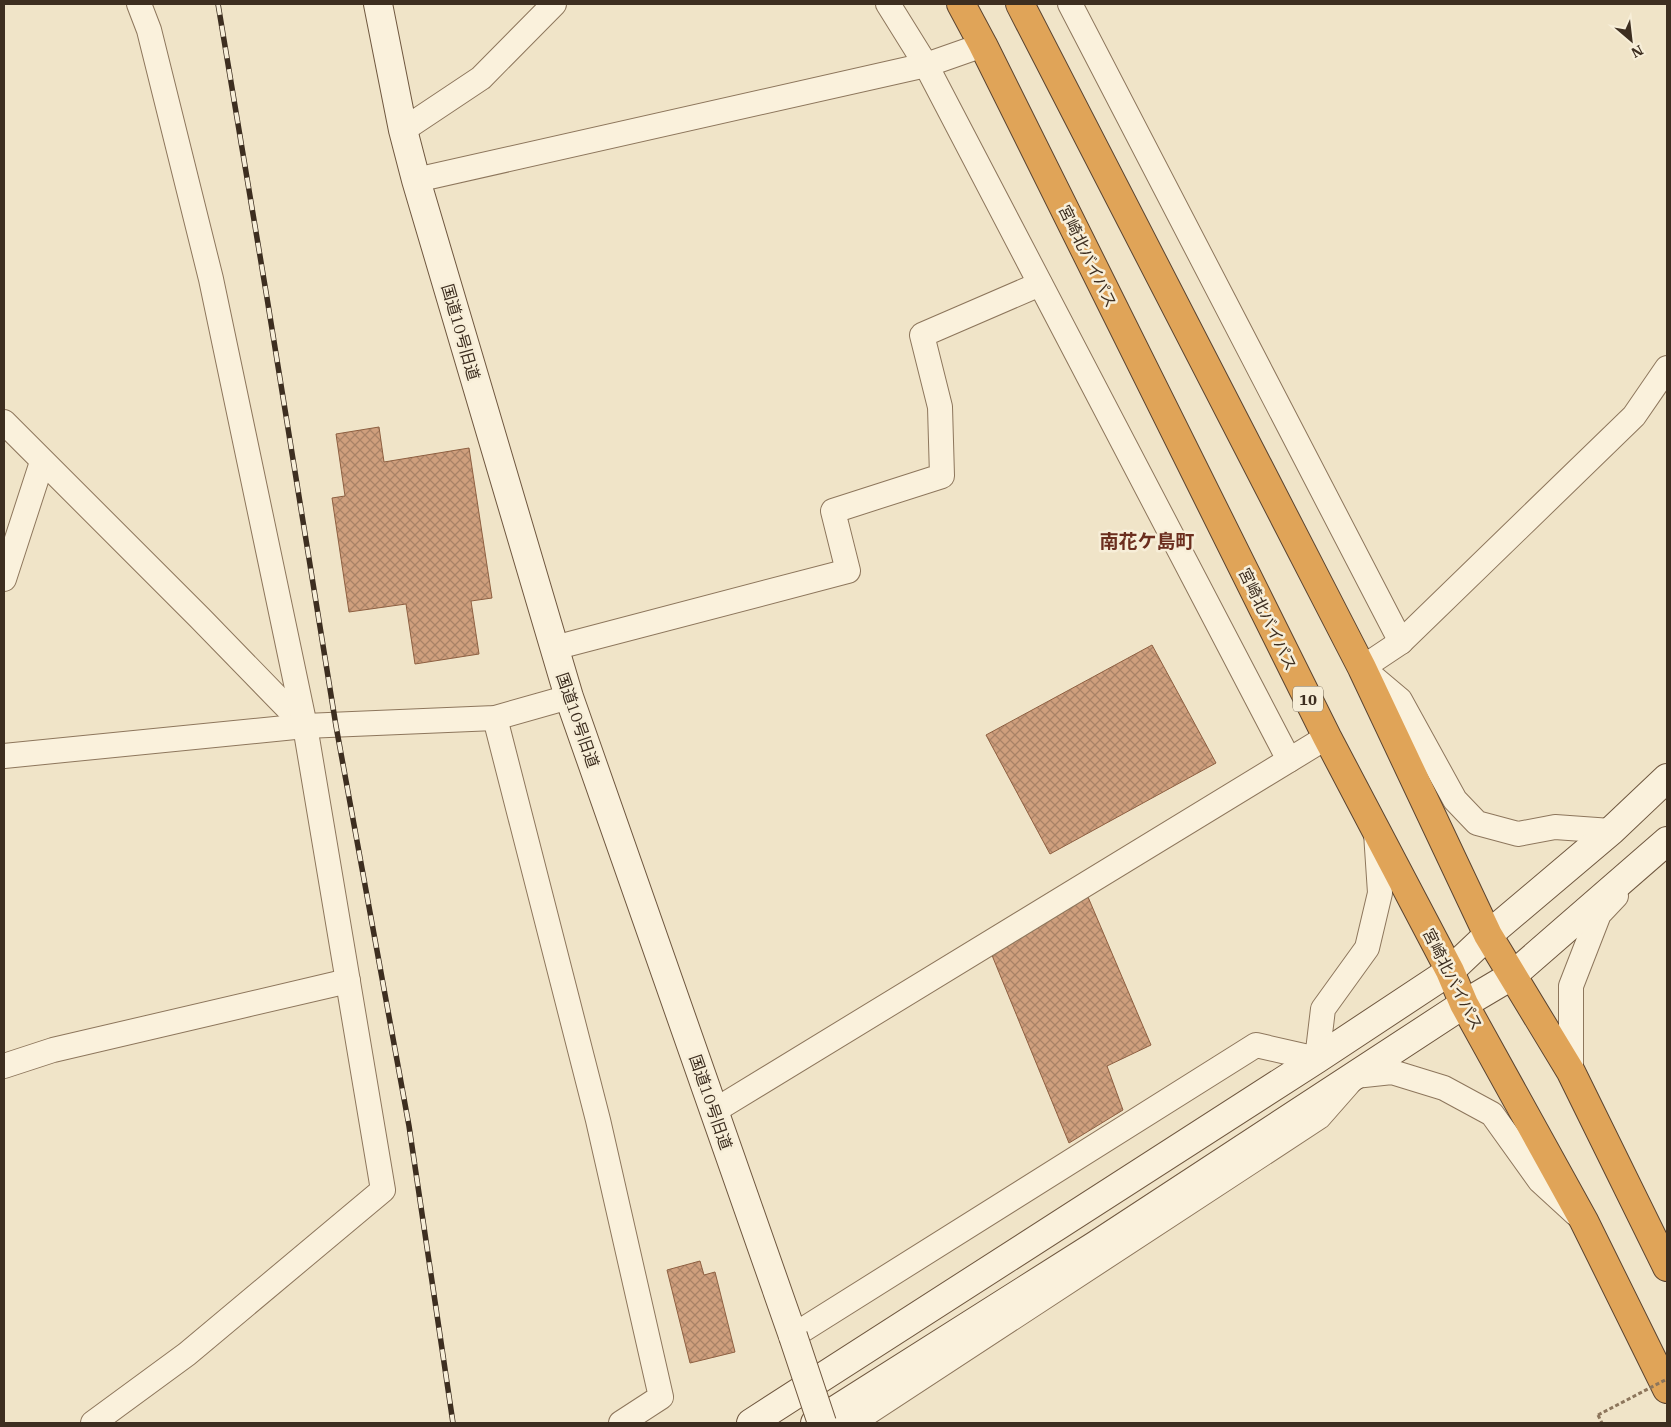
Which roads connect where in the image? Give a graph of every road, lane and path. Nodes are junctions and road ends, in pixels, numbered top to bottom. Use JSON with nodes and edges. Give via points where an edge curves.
{"nodes":[{"id":1,"x":139,"y":4,"type":"edge"},
{"id":2,"x":378,"y":4,"type":"edge"},
{"id":3,"x":554,"y":4,"type":"edge"},
{"id":4,"x":888,"y":4,"type":"edge"},
{"id":5,"x":960,"y":4,"type":"edge"},
{"id":6,"x":1020,"y":4,"type":"edge"},
{"id":7,"x":1070,"y":4,"type":"edge"},
{"id":8,"x":983,"y":46,"type":"junction"},
{"id":9,"x":926,"y":65,"type":"junction"},
{"id":10,"x":403,"y":130,"type":"junction"},
{"id":11,"x":416,"y":180,"type":"junction"},
{"id":12,"x":1040,"y":284,"type":"junction"},
{"id":13,"x":1667,"y":368,"type":"edge"},
{"id":14,"x":4,"y":422,"type":"edge"},
{"id":15,"x":42,"y":462,"type":"junction"},
{"id":16,"x":4,"y":579,"type":"edge"},
{"id":17,"x":1401,"y":642,"type":"junction"},
{"id":18,"x":554,"y":648,"type":"junction"},
{"id":19,"x":1362,"y":668,"type":"junction"},
{"id":20,"x":569,"y":697,"type":"junction"},
{"id":21,"x":495,"y":718,"type":"junction"},
{"id":22,"x":305,"y":726,"type":"junction"},
{"id":23,"x":1327,"y":738,"type":"junction"},
{"id":24,"x":4,"y":756,"type":"edge"},
{"id":25,"x":1289,"y":760,"type":"junction"},
{"id":26,"x":1667,"y":778,"type":"edge"},
{"id":27,"x":1611,"y":831,"type":"junction"},
{"id":28,"x":1376,"y":833,"type":"junction"},
{"id":29,"x":1667,"y":841,"type":"edge"},
{"id":30,"x":1488,"y":935,"type":"junction"},
{"id":31,"x":1450,"y":970,"type":"junction"},
{"id":32,"x":1513,"y":975,"type":"junction"},
{"id":33,"x":348,"y":981,"type":"junction"},
{"id":34,"x":1464,"y":1004,"type":"junction"},
{"id":35,"x":1317,"y":1059,"type":"junction"},
{"id":36,"x":4,"y":1066,"type":"edge"},
{"id":37,"x":1571,"y":1072,"type":"junction"},
{"id":38,"x":1354,"y":1076,"type":"junction"},
{"id":39,"x":714,"y":1111,"type":"junction"},
{"id":40,"x":1584,"y":1221,"type":"junction"},
{"id":41,"x":1667,"y":1267,"type":"edge"},
{"id":42,"x":793,"y":1336,"type":"junction"},
{"id":43,"x":1667,"y":1379,"type":"edge"},
{"id":44,"x":1667,"y":1389,"type":"edge"},
{"id":45,"x":93,"y":1423,"type":"edge"},
{"id":46,"x":621,"y":1423,"type":"edge"},
{"id":47,"x":751,"y":1423,"type":"edge"},
{"id":48,"x":815,"y":1423,"type":"edge"},
{"id":49,"x":822,"y":1423,"type":"edge"},
{"id":50,"x":852,"y":1423,"type":"edge"},
{"id":51,"x":1602,"y":1423,"type":"edge"}],
"edges":[{"from":1,"to":22,"type":"street","via":[[149,30],[211,280]]},
{"from":2,"to":10,"type":"street","name":"国道10号旧道"},
{"from":3,"to":10,"type":"street","via":[[481,78]]},
{"from":4,"to":9,"type":"street"},
{"from":5,"to":8,"type":"highway","name":"宮崎北バイパス","number":"10"},
{"from":6,"to":19,"type":"highway"},
{"from":7,"to":17,"type":"street"},
{"from":8,"to":9,"type":"street"},
{"from":8,"to":23,"type":"highway","name":"宮崎北バイパス","number":"10"},
{"from":9,"to":11,"type":"street"},
{"from":9,"to":12,"type":"street"},
{"from":10,"to":11,"type":"street","name":"国道10号旧道"},
{"from":11,"to":18,"type":"street","name":"国道10号旧道"},
{"from":12,"to":18,"type":"street","via":[[922,335],[940,406],[942,476],[832,511],[848,571]]},
{"from":12,"to":25,"type":"street"},
{"from":13,"to":17,"type":"street","via":[[1634,416]]},
{"from":14,"to":15,"type":"street"},
{"from":15,"to":16,"type":"street"},
{"from":15,"to":22,"type":"street"},
{"from":17,"to":19,"type":"street"},
{"from":18,"to":20,"type":"street","name":"国道10号旧道"},
{"from":19,"to":27,"type":"street","via":[[1400,700],[1454,800],[1477,822],[1518,834],[1555,827]]},
{"from":19,"to":30,"type":"highway"},
{"from":20,"to":21,"type":"street"},
{"from":20,"to":39,"type":"street","name":"国道10号旧道"},
{"from":21,"to":22,"type":"street"},
{"from":21,"to":46,"type":"street","via":[[598,1120],[661,1397]]},
{"from":22,"to":24,"type":"street"},
{"from":22,"to":33,"type":"street"},
{"from":23,"to":25,"type":"street"},
{"from":23,"to":28,"type":"highway","name":"宮崎北バイパス","number":"10"},
{"from":25,"to":39,"type":"street"},
{"from":26,"to":27,"type":"street"},
{"from":27,"to":30,"type":"street"},
{"from":28,"to":31,"type":"highway","name":"宮崎北バイパス","number":"10"},
{"from":28,"to":35,"type":"street","via":[[1380,893],[1367,948],[1323,1009]]},
{"from":29,"to":32,"type":"street"},
{"from":29,"to":37,"type":"street","via":[[1599,914],[1571,986]]},
{"from":30,"to":31,"type":"street"},
{"from":30,"to":32,"type":"highway"},
{"from":31,"to":34,"type":"highway","name":"宮崎北バイパス","number":"10"},
{"from":31,"to":35,"type":"street"},
{"from":32,"to":34,"type":"street"},
{"from":32,"to":37,"type":"highway"},
{"from":33,"to":36,"type":"street","via":[[53,1050]]},
{"from":33,"to":45,"type":"street","via":[[383,1190],[187,1354]]},
{"from":34,"to":38,"type":"street"},
{"from":34,"to":40,"type":"highway","name":"宮崎北バイパス","number":"10"},
{"from":35,"to":42,"type":"street","via":[[1256,1045]]},
{"from":35,"to":47,"type":"street"},
{"from":37,"to":41,"type":"highway"},
{"from":38,"to":40,"type":"street","via":[[1392,1072],[1444,1088],[1492,1114],[1540,1181]]},
{"from":38,"to":48,"type":"street"},
{"from":38,"to":50,"type":"street","via":[[1319,1117]]},
{"from":39,"to":42,"type":"street","name":"国道10号旧道"},
{"from":40,"to":44,"type":"highway","name":"宮崎北バイパス","number":"10"},
{"from":42,"to":49,"type":"street","name":"国道10号旧道","bridge":true},
{"from":43,"to":51,"type":"path","bridge":true,"via":[[1598,1415]]}]}
